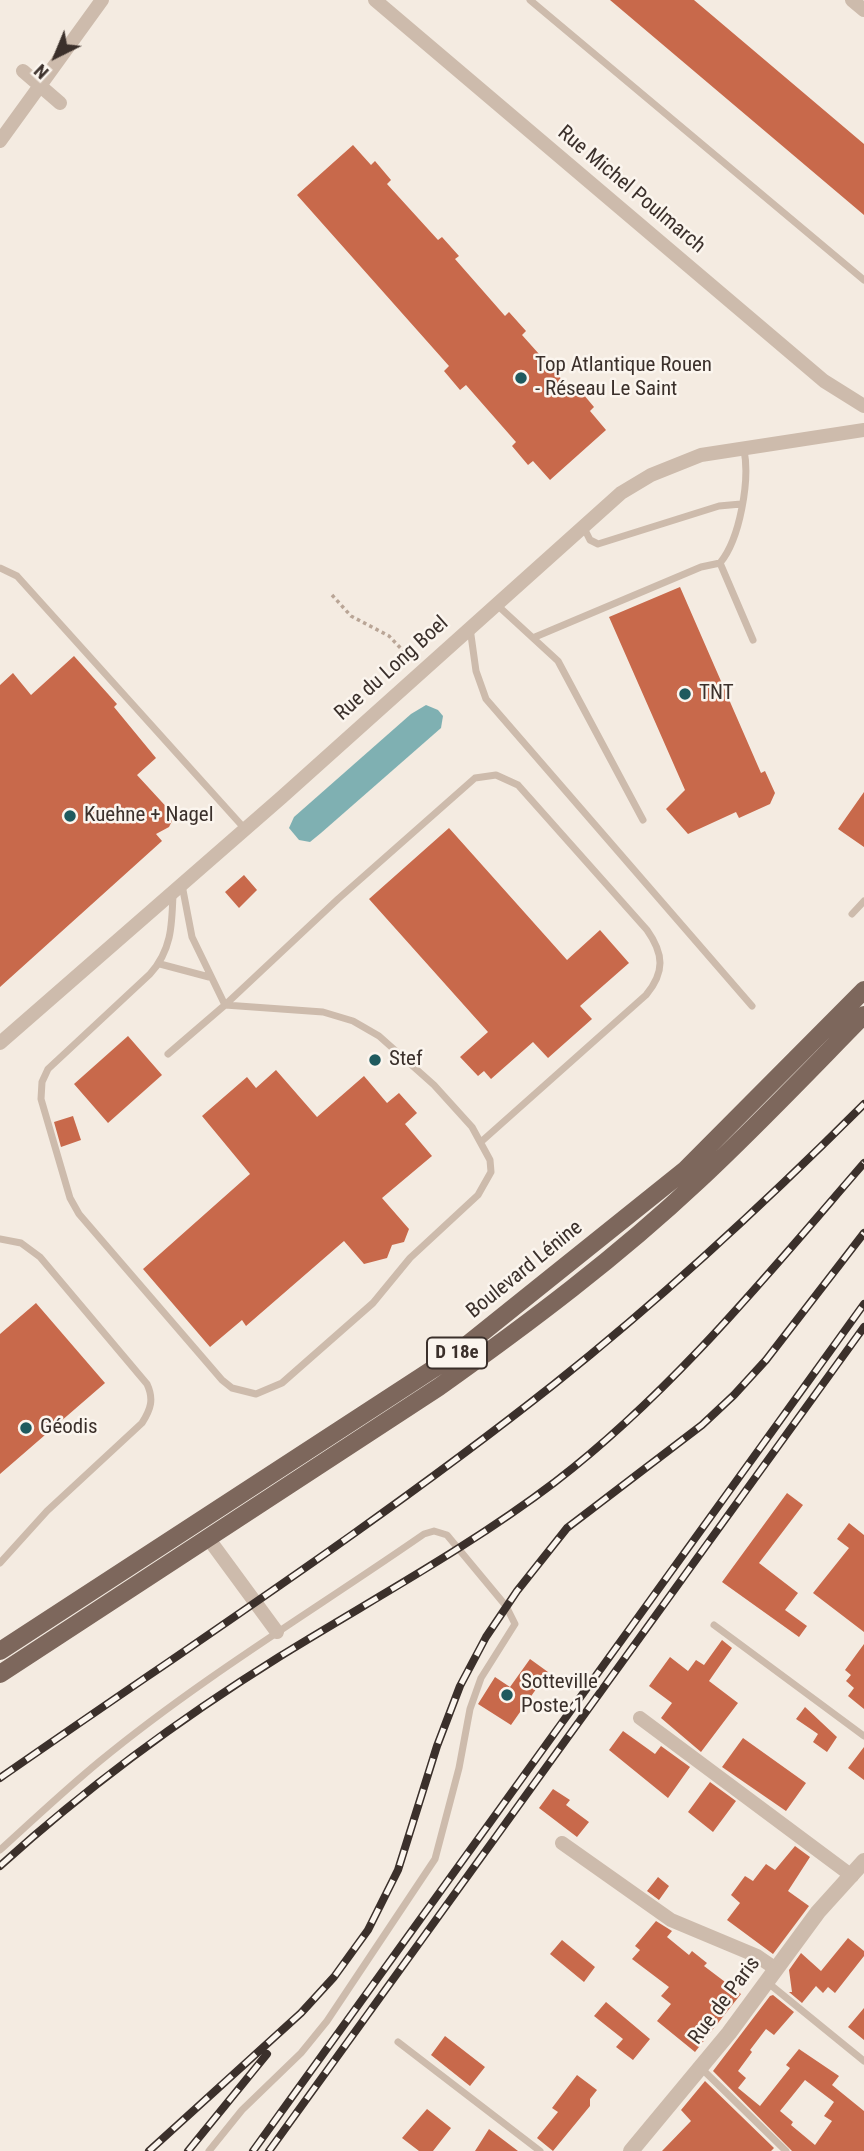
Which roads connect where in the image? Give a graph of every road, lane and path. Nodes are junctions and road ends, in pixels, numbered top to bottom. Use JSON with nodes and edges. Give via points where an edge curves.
{"nodes":[{"id":1,"x":102,"y":0,"type":"edge"},
{"id":2,"x":375,"y":0,"type":"edge"},
{"id":3,"x":530,"y":0,"type":"edge"},
{"id":4,"x":852,"y":0,"type":"edge"},
{"id":5,"x":864,"y":10,"type":"edge"},
{"id":6,"x":23,"y":71,"type":"dead end"},
{"id":7,"x":41,"y":87,"type":"junction"},
{"id":8,"x":60,"y":103,"type":"dead end"},
{"id":9,"x":0,"y":141,"type":"edge"},
{"id":10,"x":864,"y":280,"type":"edge"},
{"id":11,"x":864,"y":406,"type":"edge"},
{"id":12,"x":864,"y":430,"type":"edge"},
{"id":13,"x":744,"y":450,"type":"junction"},
{"id":14,"x":741,"y":504,"type":"junction"},
{"id":15,"x":583,"y":525,"type":"junction"},
{"id":16,"x":720,"y":563,"type":"junction"},
{"id":17,"x":0,"y":568,"type":"edge"},
{"id":18,"x":332,"y":596,"type":"dead end"},
{"id":19,"x":496,"y":604,"type":"junction"},
{"id":20,"x":470,"y":627,"type":"junction"},
{"id":21,"x":535,"y":636,"type":"junction"},
{"id":22,"x":753,"y":640,"type":"dead end"},
{"id":23,"x":422,"y":671,"type":"junction"},
{"id":24,"x":643,"y":820,"type":"dead end"},
{"id":25,"x":245,"y":830,"type":"junction"},
{"id":26,"x":177,"y":889,"type":"junction"},
{"id":27,"x":864,"y":901,"type":"edge"},
{"id":28,"x":852,"y":914,"type":"dead end"},
{"id":29,"x":160,"y":964,"type":"junction"},
{"id":30,"x":209,"y":977,"type":"junction"},
{"id":31,"x":864,"y":990,"type":"edge"},
{"id":32,"x":225,"y":1005,"type":"junction"},
{"id":33,"x":752,"y":1006,"type":"dead end"},
{"id":34,"x":864,"y":1015,"type":"edge"},
{"id":35,"x":0,"y":1043,"type":"edge"},
{"id":36,"x":168,"y":1054,"type":"dead end"},
{"id":37,"x":482,"y":1141,"type":"junction"},
{"id":38,"x":0,"y":1239,"type":"edge"},
{"id":39,"x":208,"y":1538,"type":"junction"},
{"id":40,"x":0,"y":1563,"type":"edge"},
{"id":41,"x":714,"y":1625,"type":"dead end"},
{"id":42,"x":276,"y":1632,"type":"junction"},
{"id":43,"x":0,"y":1651,"type":"edge"},
{"id":44,"x":0,"y":1674,"type":"edge"},
{"id":45,"x":640,"y":1718,"type":"dead end"},
{"id":46,"x":864,"y":1736,"type":"edge"},
{"id":47,"x":562,"y":1843,"type":"dead end"},
{"id":48,"x":0,"y":1850,"type":"edge"},
{"id":49,"x":864,"y":1861,"type":"edge"},
{"id":50,"x":852,"y":1876,"type":"junction"},
{"id":51,"x":771,"y":1975,"type":"junction"},
{"id":52,"x":397,"y":2042,"type":"dead end"},
{"id":53,"x":864,"y":2061,"type":"edge"},
{"id":54,"x":701,"y":2068,"type":"junction"},
{"id":55,"x":209,"y":2151,"type":"edge"},
{"id":56,"x":540,"y":2151,"type":"edge"},
{"id":57,"x":631,"y":2151,"type":"edge"},
{"id":58,"x":786,"y":2151,"type":"edge"}],
"edges":[{"from":1,"to":7,"type":"street"},
{"from":2,"to":11,"type":"street","name":"Rue Michel Poulmarch","via":[[824,381]]},
{"from":3,"to":10,"type":"lane"},
{"from":4,"to":5,"type":"street"},
{"from":6,"to":7,"type":"street"},
{"from":7,"to":8,"type":"street"},
{"from":7,"to":9,"type":"street"},
{"from":12,"to":13,"type":"street","name":"Rue du Long Boel"},
{"from":13,"to":14,"type":"lane","via":[[748,470]]},
{"from":13,"to":15,"type":"street","name":"Rue du Long Boel","via":[[701,455],[661,471],[621,493]]},
{"from":14,"to":15,"type":"lane","via":[[719,506],[598,544],[590,540]]},
{"from":14,"to":16,"type":"lane","via":[[734,537]]},
{"from":15,"to":19,"type":"street","name":"Rue du Long Boel"},
{"from":16,"to":21,"type":"lane"},
{"from":16,"to":22,"type":"lane"},
{"from":17,"to":25,"type":"lane","via":[[18,576]]},
{"from":18,"to":23,"type":"path","via":[[360,624],[389,636]]},
{"from":19,"to":20,"type":"street","name":"Rue du Long Boel"},
{"from":19,"to":21,"type":"lane"},
{"from":20,"to":23,"type":"street","name":"Rue du Long Boel"},
{"from":20,"to":33,"type":"lane","via":[[476,671],[486,699]]},
{"from":21,"to":24,"type":"lane","via":[[558,662]]},
{"from":23,"to":25,"type":"street","name":"Rue du Long Boel"},
{"from":25,"to":26,"type":"street","name":"Rue du Long Boel"},
{"from":26,"to":29,"type":"lane"},
{"from":26,"to":30,"type":"lane"},
{"from":26,"to":35,"type":"street","name":"Rue du Long Boel"},
{"from":27,"to":28,"type":"lane"},
{"from":29,"to":30,"type":"lane"},
{"from":29,"to":37,"type":"lane","via":[[48,1069],[41,1099],[70,1198],[79,1214],[232,1388],[256,1394],[282,1383],[373,1303],[410,1258],[487,1184],[490,1160]]},
{"from":30,"to":32,"type":"lane"},
{"from":31,"to":43,"type":"main road","name":"Boulevard Lénine","number":"D 18e","via":[[685,1170],[453,1356]]},
{"from":32,"to":36,"type":"lane"},
{"from":32,"to":37,"type":"lane","via":[[323,1012],[353,1021],[379,1037],[434,1085]]},
{"from":32,"to":37,"type":"lane","via":[[475,778],[506,778],[531,798],[647,930],[657,944],[661,970],[646,995]]},
{"from":34,"to":39,"type":"main road","number":"D 18e","via":[[699,1181],[582,1281],[439,1387]]},
{"from":38,"to":40,"type":"lane","via":[[21,1243],[40,1257],[152,1395],[142,1423],[47,1511]]},
{"from":39,"to":42,"type":"street"},
{"from":39,"to":44,"type":"main road","number":"D 18e"},
{"from":41,"to":46,"type":"lane"},
{"from":42,"to":48,"type":"lane","via":[[99,1762]]},
{"from":42,"to":55,"type":"lane","via":[[434,1531],[453,1540],[516,1623],[481,1678],[470,1709],[435,1859],[327,2021]]},
{"from":45,"to":50,"type":"street"},
{"from":47,"to":51,"type":"street","via":[[671,1920],[757,1956]]},
{"from":49,"to":50,"type":"street","name":"Rue de Paris"},
{"from":50,"to":51,"type":"street","name":"Rue de Paris","via":[[818,1912]]},
{"from":51,"to":53,"type":"lane"},
{"from":51,"to":54,"type":"street","name":"Rue de Paris"},
{"from":52,"to":56,"type":"lane"},
{"from":54,"to":57,"type":"street","name":"Rue de Paris"},
{"from":54,"to":58,"type":"lane"}]}
